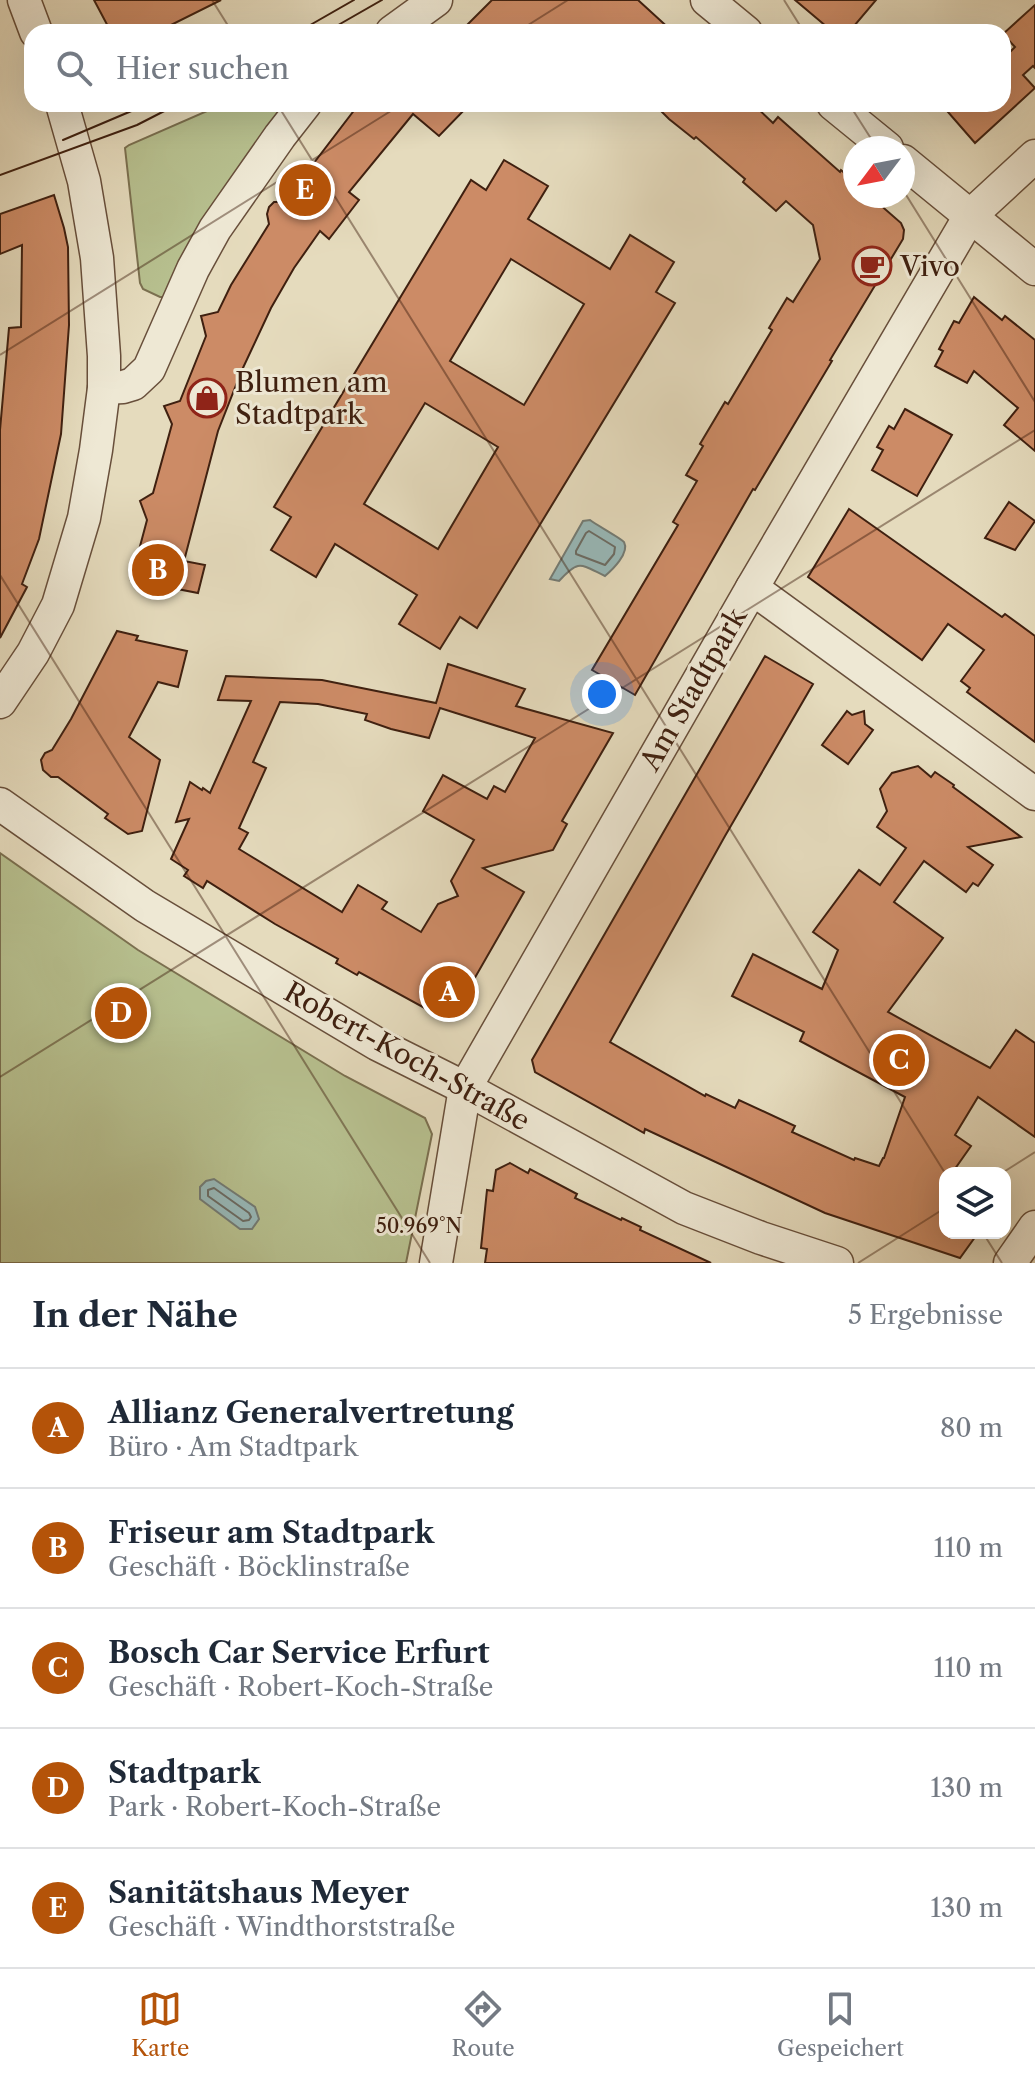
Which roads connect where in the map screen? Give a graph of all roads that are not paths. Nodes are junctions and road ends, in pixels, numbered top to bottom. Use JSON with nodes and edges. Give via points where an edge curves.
{"nodes":[{"id":1,"x":24,"y":0,"type":"edge"},
{"id":2,"x":436,"y":0,"type":"edge"},
{"id":3,"x":707,"y":0,"type":"edge"},
{"id":4,"x":33,"y":24,"type":"edge"},
{"id":5,"x":403,"y":24,"type":"edge"},
{"id":6,"x":736,"y":24,"type":"edge"},
{"id":7,"x":64,"y":112,"type":"edge"},
{"id":8,"x":299,"y":112,"type":"edge"},
{"id":9,"x":843,"y":112,"type":"edge"},
{"id":10,"x":872,"y":136,"type":"edge"},
{"id":11,"x":1035,"y":156,"type":"edge"},
{"id":12,"x":915,"y":171,"type":"edge"},
{"id":13,"x":970,"y":216,"type":"junction"},
{"id":14,"x":1035,"y":269,"type":"edge"},
{"id":15,"x":104,"y":388,"type":"junction"},
{"id":16,"x":752,"y":588,"type":"junction"},
{"id":17,"x":0,"y":702,"type":"edge"},
{"id":18,"x":1035,"y":794,"type":"edge"},
{"id":19,"x":0,"y":804,"type":"edge"},
{"id":20,"x":465,"y":1088,"type":"junction"},
{"id":21,"x":1035,"y":1227,"type":"edge"},
{"id":22,"x":436,"y":1263,"type":"edge"},
{"id":23,"x":837,"y":1263,"type":"edge"},
{"id":24,"x":1010,"y":1263,"type":"edge"}],
"edges":[{"from":1,"to":4,"type":"street"},
{"from":2,"to":5,"type":"street"},
{"from":3,"to":6,"type":"street"},
{"from":7,"to":15,"type":"street","via":[[84,181],[97,258]]},
{"from":8,"to":15,"type":"street","via":[[215,229],[149,369],[133,384]]},
{"from":9,"to":10,"type":"street"},
{"from":11,"to":13,"type":"street","name":"Am Stadtpark"},
{"from":12,"to":13,"type":"street"},
{"from":13,"to":14,"type":"street"},
{"from":13,"to":16,"type":"street","name":"Am Stadtpark"},
{"from":15,"to":17,"type":"street","via":[[84,518],[58,605]]},
{"from":16,"to":18,"type":"street"},
{"from":16,"to":20,"type":"street","name":"Am Stadtpark"},
{"from":19,"to":20,"type":"street","name":"Robert-Koch-Straße","via":[[145,906],[377,1044]]},
{"from":20,"to":22,"type":"street","name":"Am Stadtpark"},
{"from":20,"to":23,"type":"street","name":"Robert-Koch-Straße","via":[[684,1208]]},
{"from":21,"to":24,"type":"street"}]}
